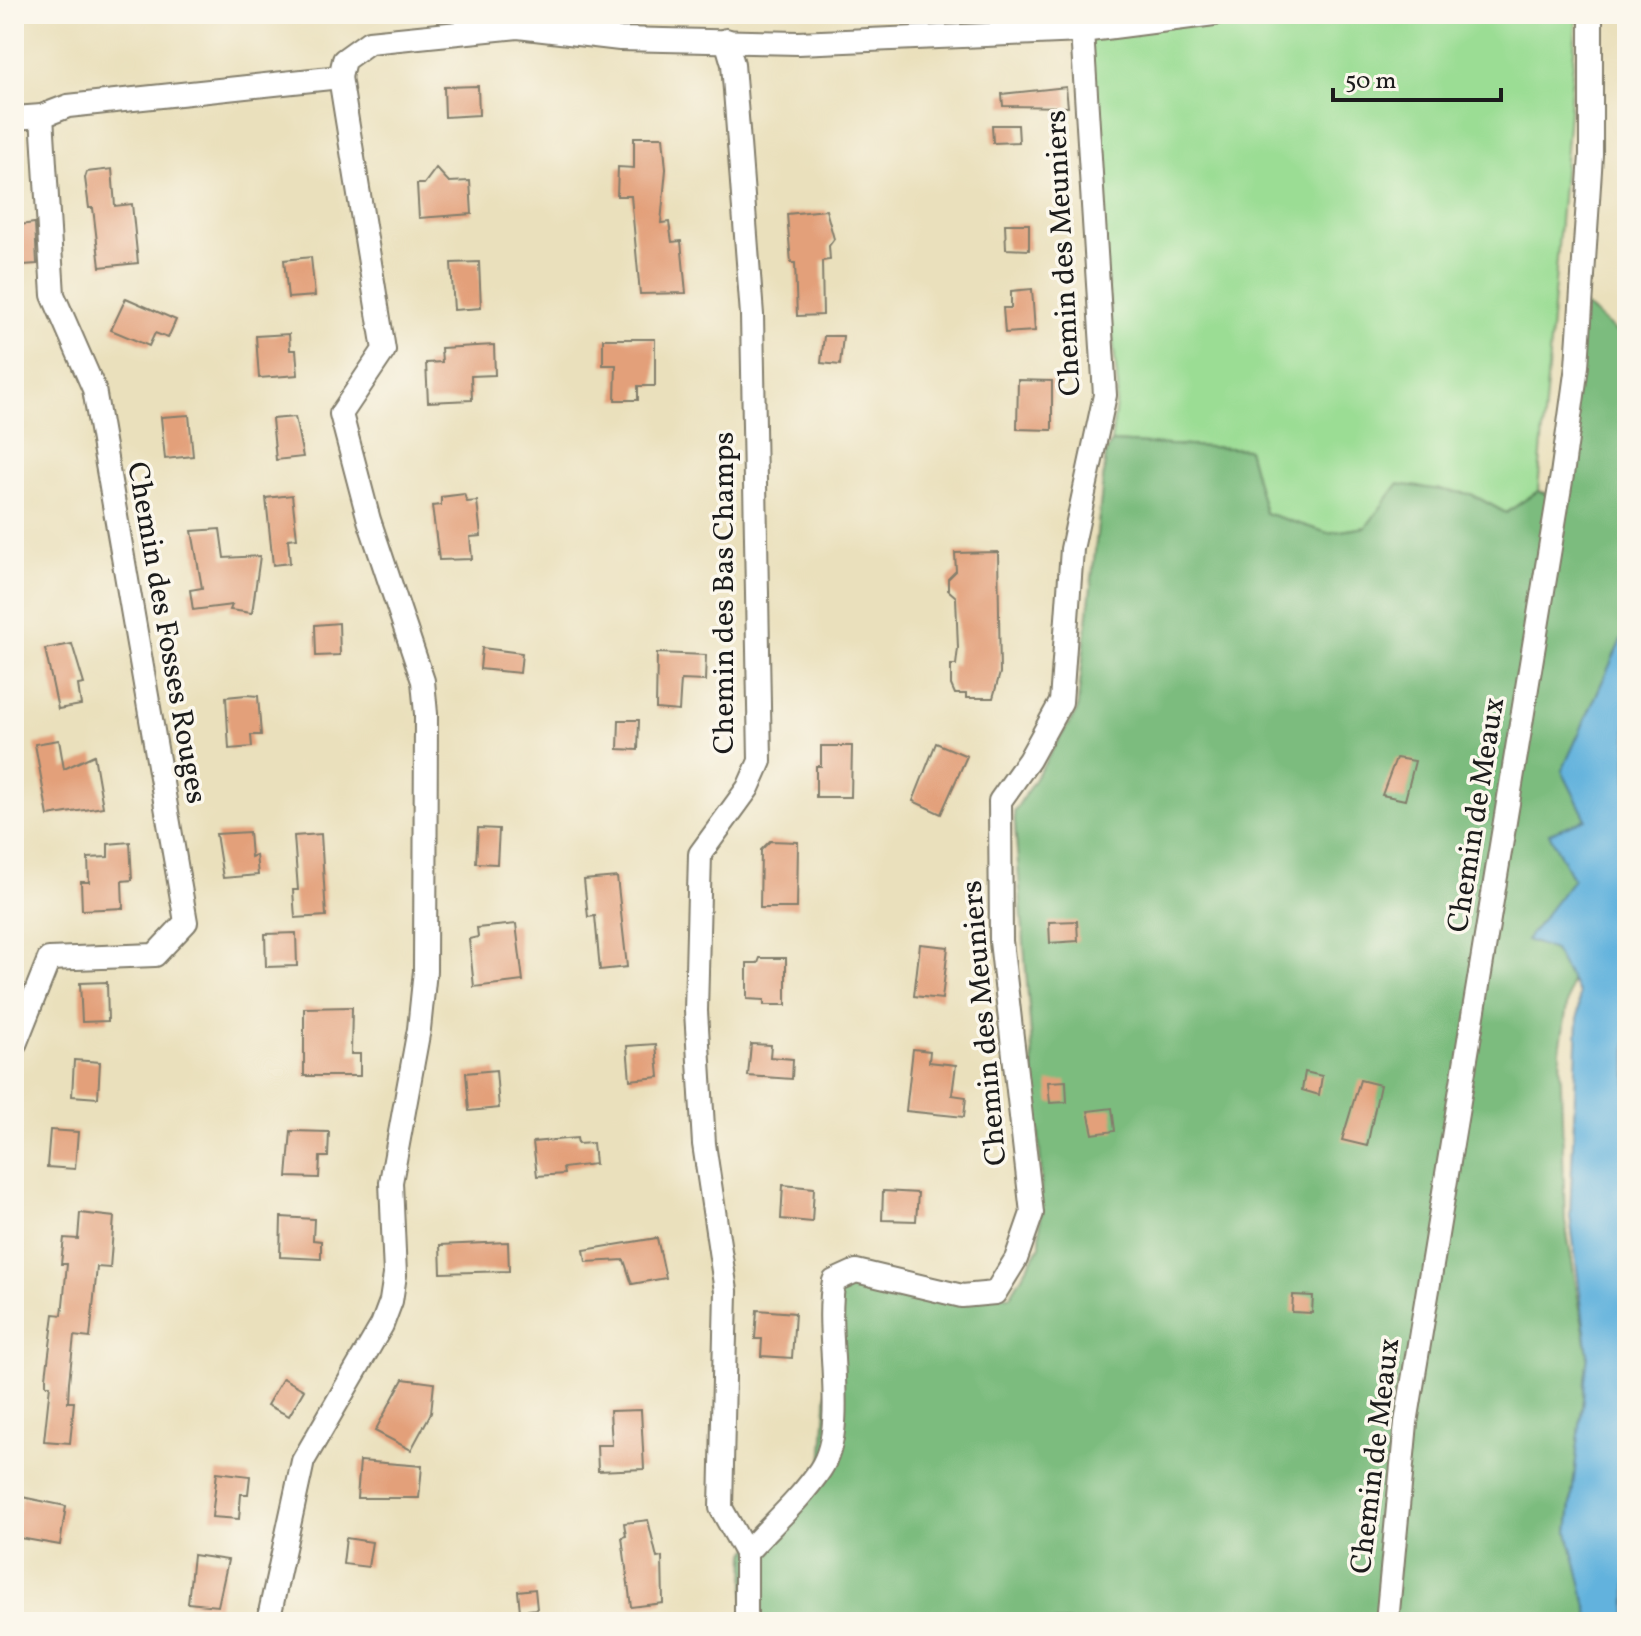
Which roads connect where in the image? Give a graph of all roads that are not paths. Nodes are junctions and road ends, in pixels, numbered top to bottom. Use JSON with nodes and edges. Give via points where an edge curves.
{"nodes":[{"id":1,"x":1214,"y":14,"type":"edge"},
{"id":2,"x":1591,"y":14,"type":"edge"},
{"id":3,"x":1082,"y":31,"type":"junction"},
{"id":4,"x":726,"y":40,"type":"junction"},
{"id":5,"x":340,"y":77,"type":"junction"},
{"id":6,"x":42,"y":116,"type":"junction"},
{"id":7,"x":14,"y":118,"type":"edge"},
{"id":8,"x":14,"y":1047,"type":"edge"},
{"id":9,"x":746,"y":1553,"type":"junction"},
{"id":10,"x":268,"y":1622,"type":"edge"},
{"id":11,"x":746,"y":1622,"type":"edge"},
{"id":12,"x":1387,"y":1622,"type":"edge"}],
"edges":[{"from":1,"to":3,"type":"street"},
{"from":2,"to":12,"type":"street","name":"Chemin de Meaux","via":[[1591,155],[1577,366],[1406,1423]]},
{"from":3,"to":4,"type":"street","via":[[798,43]]},
{"from":3,"to":9,"type":"street","name":"Chemin des Meuniers","via":[[1105,395],[1072,549],[1061,702],[1000,801],[1001,941],[1032,1213],[1016,1259],[995,1293],[962,1296],[856,1271],[834,1281],[829,1303],[835,1422],[822,1468]]},
{"from":4,"to":5,"type":"street","via":[[620,39],[518,27],[432,34],[369,42],[344,60]]},
{"from":4,"to":9,"type":"street","name":"Chemin des Bas Champs","via":[[733,64],[752,315],[760,761],[748,788],[700,854],[696,1011],[704,1144],[726,1291],[721,1508]]},
{"from":5,"to":6,"type":"street","via":[[68,106]]},
{"from":5,"to":10,"type":"street","via":[[384,350],[341,414],[369,520],[423,681],[425,971],[391,1182],[391,1301],[303,1461]]},
{"from":6,"to":7,"type":"street"},
{"from":6,"to":8,"type":"street","name":"Chemin des Fosses Rouges","via":[[53,295],[94,389],[186,922],[155,955],[49,959]]},
{"from":9,"to":11,"type":"street"}]}
